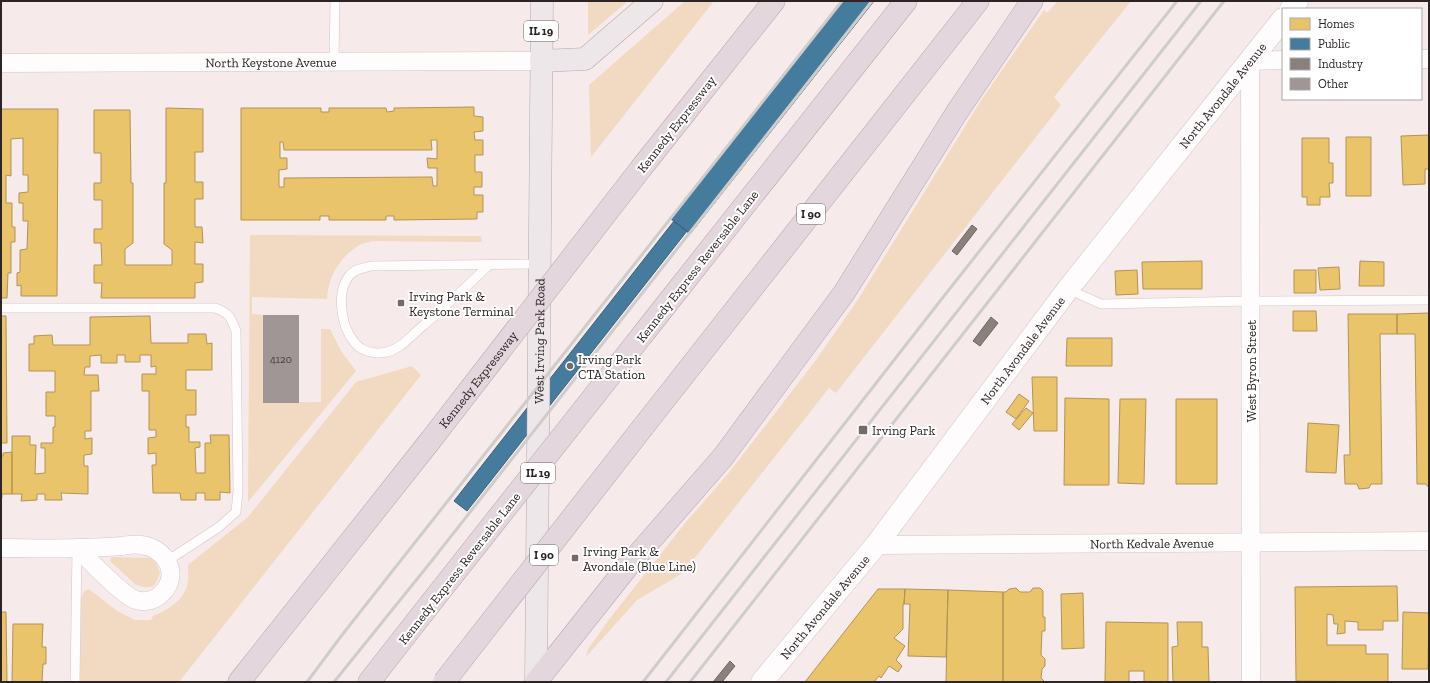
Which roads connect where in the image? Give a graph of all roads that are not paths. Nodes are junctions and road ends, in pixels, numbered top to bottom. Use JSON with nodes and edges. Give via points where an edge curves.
{"nodes":[{"id":1,"x":335,"y":1,"type":"edge"},
{"id":2,"x":542,"y":1,"type":"edge"},
{"id":3,"x":652,"y":1,"type":"edge"},
{"id":4,"x":774,"y":1,"type":"edge"},
{"id":5,"x":906,"y":1,"type":"edge"},
{"id":6,"x":978,"y":1,"type":"edge"},
{"id":7,"x":1032,"y":1,"type":"edge"},
{"id":8,"x":1282,"y":20,"type":"edge"},
{"id":9,"x":1250,"y":60,"type":"junction"},
{"id":10,"x":1282,"y":60,"type":"edge"},
{"id":11,"x":541,"y":61,"type":"junction"},
{"id":12,"x":334,"y":62,"type":"junction"},
{"id":13,"x":1,"y":63,"type":"edge"},
{"id":14,"x":539,"y":264,"type":"junction"},
{"id":15,"x":489,"y":265,"type":"junction"},
{"id":16,"x":1068,"y":289,"type":"junction"},
{"id":17,"x":1429,"y":300,"type":"edge"},
{"id":18,"x":1251,"y":301,"type":"junction"},
{"id":19,"x":1,"y":308,"type":"edge"},
{"id":20,"x":1429,"y":541,"type":"edge"},
{"id":21,"x":1251,"y":542,"type":"junction"},
{"id":22,"x":876,"y":545,"type":"junction"},
{"id":23,"x":1,"y":548,"type":"edge"},
{"id":24,"x":77,"y":548,"type":"junction"},
{"id":25,"x":167,"y":560,"type":"junction"},
{"id":26,"x":75,"y":682,"type":"edge"},
{"id":27,"x":239,"y":682,"type":"edge"},
{"id":28,"x":369,"y":682,"type":"edge"},
{"id":29,"x":444,"y":682,"type":"edge"},
{"id":30,"x":536,"y":682,"type":"edge"},
{"id":31,"x":762,"y":682,"type":"edge"},
{"id":32,"x":1252,"y":682,"type":"edge"}],
"edges":[{"from":1,"to":12,"type":"lane"},
{"from":2,"to":11,"type":"main road","name":"West Irving Park Road","number":"IL 19"},
{"from":3,"to":11,"type":"main road","via":[[585,59]]},
{"from":4,"to":27,"type":"highway","name":"Kennedy Expressway","bridge":true},
{"from":5,"to":28,"type":"highway","name":"Kennedy Express Reversable Lane","bridge":true},
{"from":6,"to":29,"type":"highway","number":"I 90","bridge":true},
{"from":7,"to":30,"type":"highway","via":[[957,112],[844,293],[723,457],[628,566]]},
{"from":8,"to":9,"type":"street","name":"North Avondale Avenue"},
{"from":9,"to":10,"type":"street"},
{"from":9,"to":16,"type":"street","name":"North Avondale Avenue"},
{"from":9,"to":18,"type":"street","name":"West Byron Street"},
{"from":11,"to":12,"type":"street","name":"North Keystone Avenue"},
{"from":11,"to":14,"type":"main road","name":"West Irving Park Road","number":"IL 19"},
{"from":12,"to":13,"type":"street","name":"North Keystone Avenue"},
{"from":14,"to":15,"type":"lane"},
{"from":14,"to":30,"type":"main road","name":"West Irving Park Road","number":"IL 19"},
{"from":15,"to":15,"type":"lane","via":[[398,348],[384,353],[374,353],[364,350],[354,342],[341,305],[342,290],[350,275],[358,269],[371,266]]},
{"from":16,"to":18,"type":"lane","via":[[1101,304]]},
{"from":16,"to":22,"type":"street","name":"North Avondale Avenue"},
{"from":17,"to":18,"type":"lane"},
{"from":18,"to":21,"type":"street","name":"West Byron Street"},
{"from":19,"to":25,"type":"lane","via":[[215,308],[225,311],[232,319],[236,331],[236,512],[219,527]]},
{"from":20,"to":21,"type":"street","name":"North Kedvale Avenue"},
{"from":21,"to":22,"type":"street","name":"North Kedvale Avenue"},
{"from":21,"to":32,"type":"street","name":"West Byron Street"},
{"from":22,"to":31,"type":"street","name":"North Avondale Avenue"},
{"from":23,"to":24,"type":"street"},
{"from":24,"to":25,"type":"street","via":[[142,545],[156,550]]},
{"from":24,"to":25,"type":"street","via":[[134,600],[143,601],[159,597],[168,588],[171,569]]},
{"from":24,"to":26,"type":"lane"}]}
